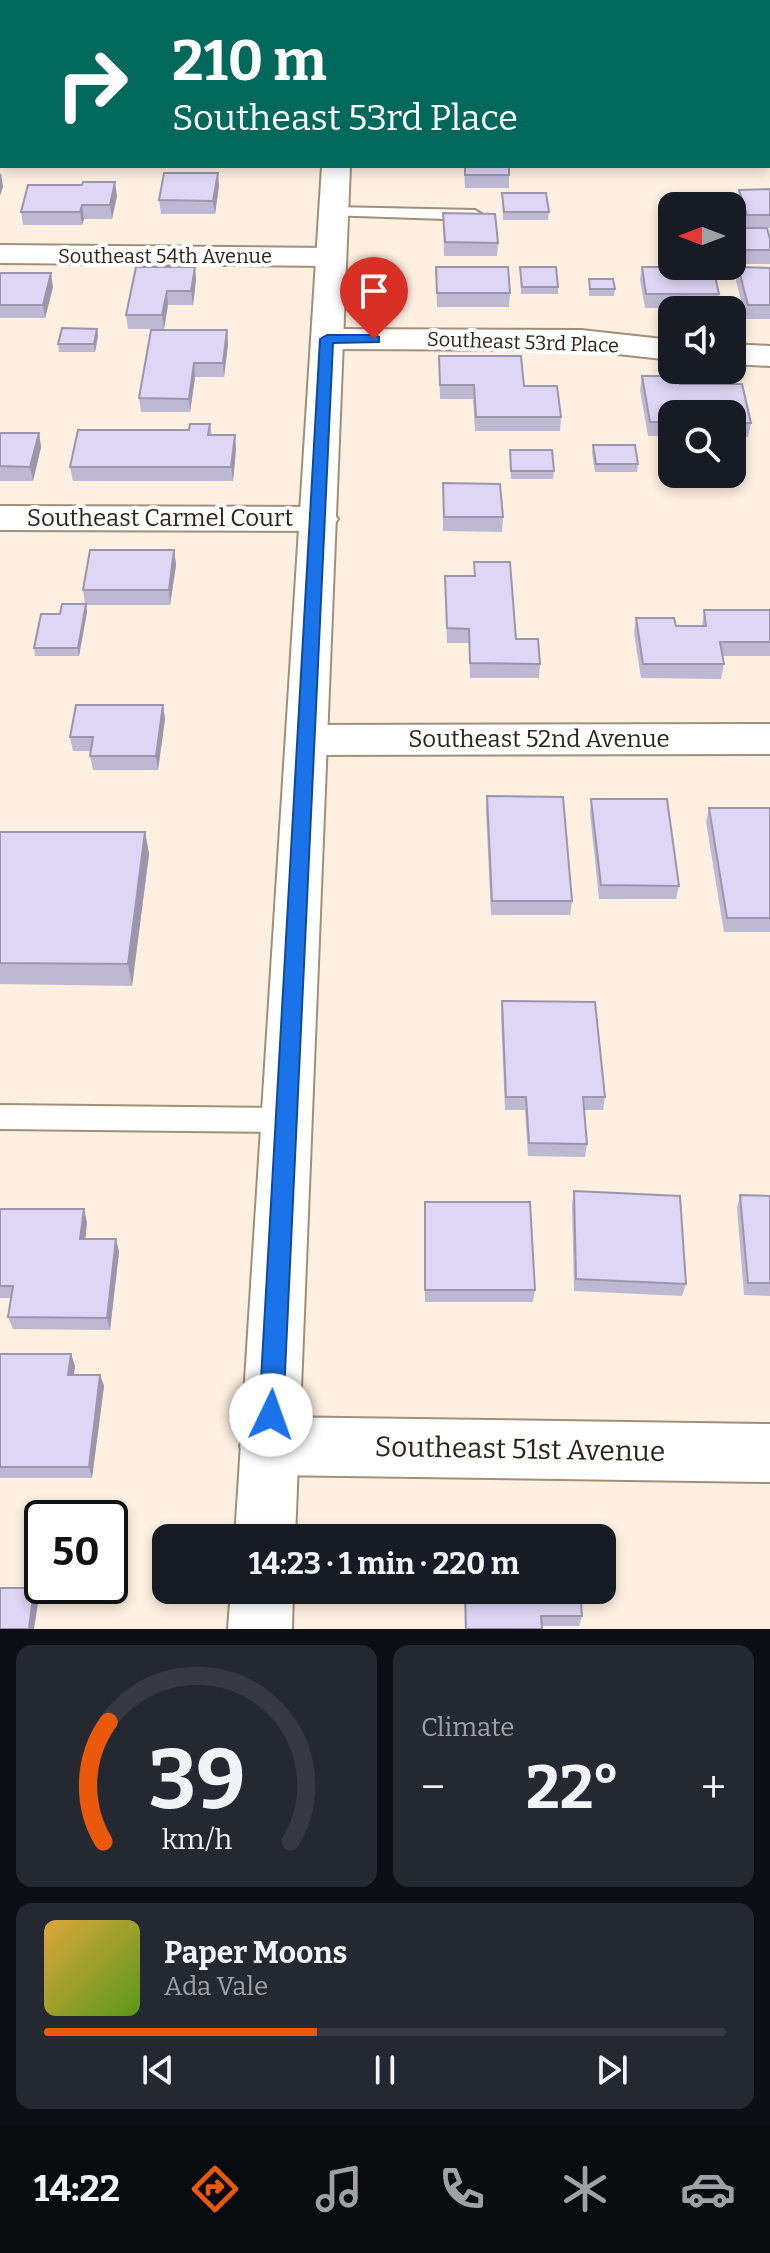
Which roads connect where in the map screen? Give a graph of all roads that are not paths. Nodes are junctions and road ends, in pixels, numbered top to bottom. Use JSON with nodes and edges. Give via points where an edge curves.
{"nodes":[{"id":1,"x":336,"y":168,"type":"edge"},
{"id":2,"x":333,"y":212,"type":"junction"},
{"id":3,"x":489,"y":215,"type":"edge"},
{"id":4,"x":0,"y":254,"type":"edge"},
{"id":5,"x":331,"y":257,"type":"junction"},
{"id":6,"x":327,"y":339,"type":"junction"},
{"id":7,"x":658,"y":348,"type":"edge"},
{"id":8,"x":746,"y":355,"type":"edge"},
{"id":9,"x":770,"y":356,"type":"edge"},
{"id":10,"x":0,"y":518,"type":"edge"},
{"id":11,"x":319,"y":519,"type":"junction"},
{"id":12,"x":770,"y":739,"type":"edge"},
{"id":13,"x":308,"y":740,"type":"junction"},
{"id":14,"x":0,"y":1117,"type":"edge"},
{"id":15,"x":287,"y":1120,"type":"junction"},
{"id":16,"x":269,"y":1446,"type":"junction"},
{"id":17,"x":770,"y":1453,"type":"edge"},
{"id":18,"x":266,"y":1524,"type":"edge"},
{"id":19,"x":261,"y":1604,"type":"edge"},
{"id":20,"x":260,"y":1629,"type":"edge"}],
"edges":[{"from":1,"to":2,"type":"street"},
{"from":2,"to":3,"type":"lane"},
{"from":2,"to":5,"type":"street"},
{"from":4,"to":5,"type":"street","name":"Southeast 54th Avenue"},
{"from":5,"to":6,"type":"street"},
{"from":6,"to":7,"type":"street","name":"Southeast 53rd Place","via":[[581,340]]},
{"from":6,"to":11,"type":"street"},
{"from":8,"to":9,"type":"street"},
{"from":10,"to":11,"type":"street","name":"Southeast Carmel Court"},
{"from":11,"to":13,"type":"street"},
{"from":12,"to":13,"type":"street","name":"Southeast 52nd Avenue"},
{"from":13,"to":15,"type":"street"},
{"from":14,"to":15,"type":"lane"},
{"from":15,"to":16,"type":"street"},
{"from":16,"to":17,"type":"street","name":"Southeast 51st Avenue"},
{"from":16,"to":18,"type":"street"},
{"from":19,"to":20,"type":"street"}]}
